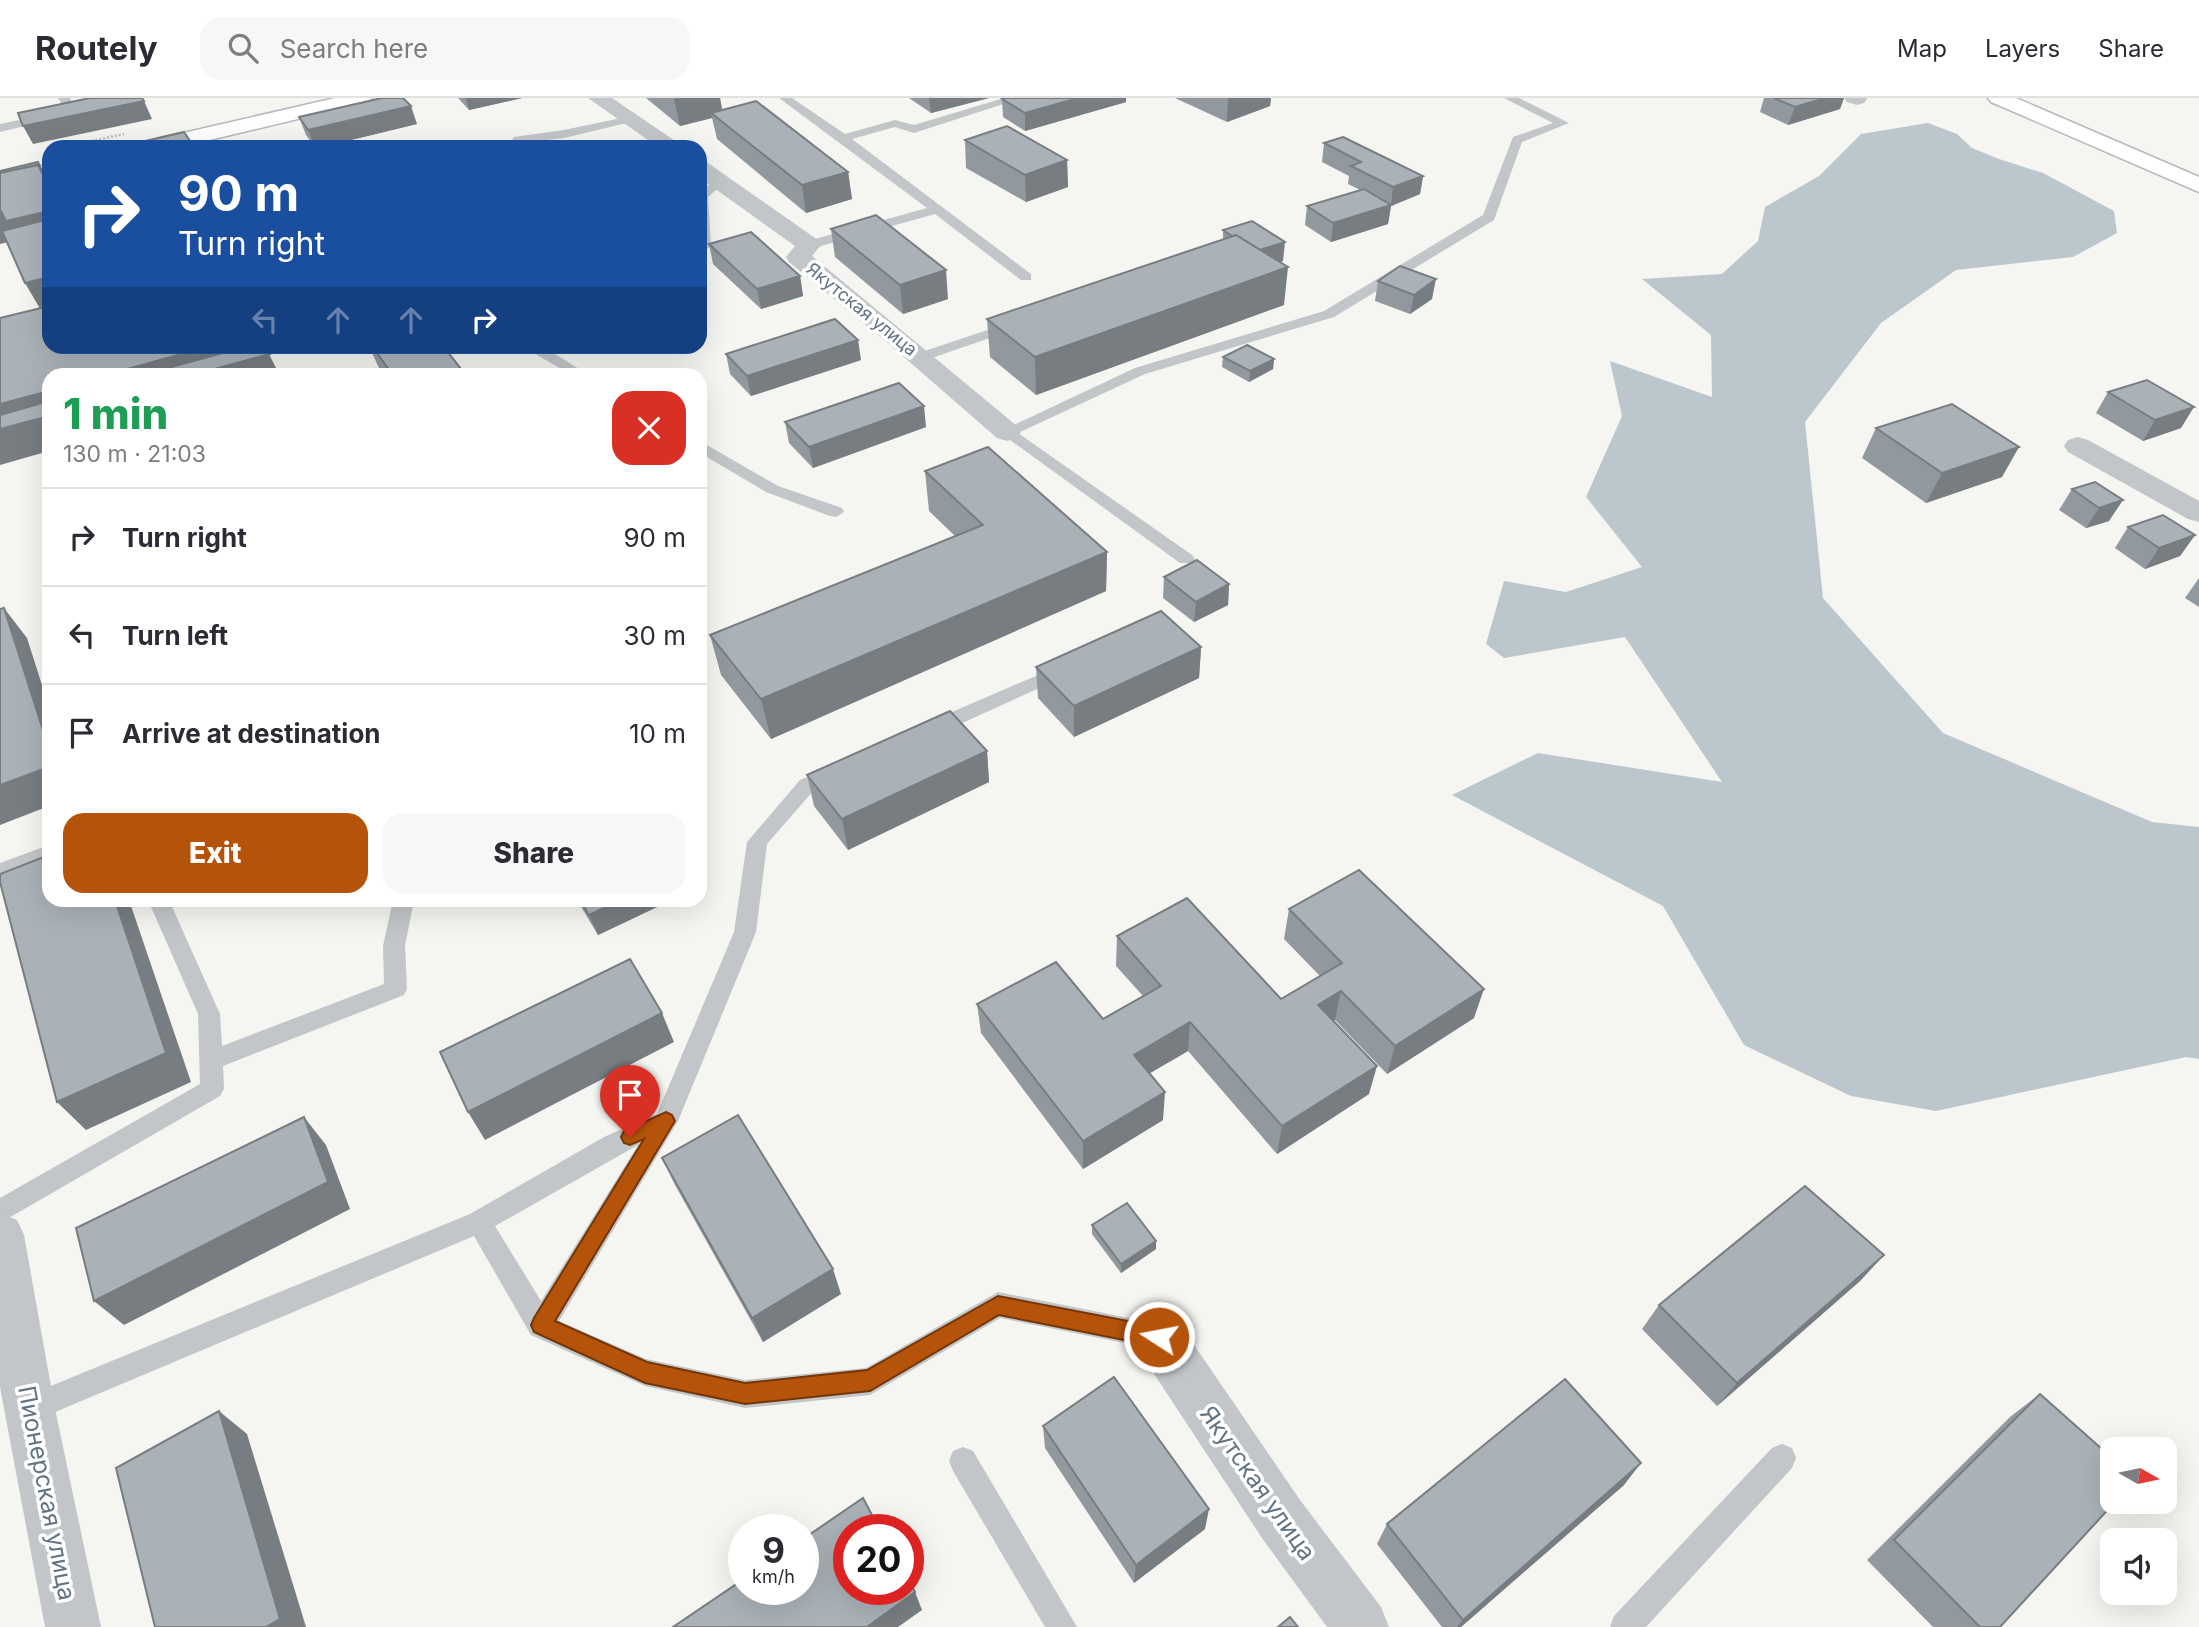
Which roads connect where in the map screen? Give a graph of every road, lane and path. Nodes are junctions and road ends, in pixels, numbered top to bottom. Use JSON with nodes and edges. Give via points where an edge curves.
{"nodes":[{"id":1,"x":64,"y":98,"type":"edge"},
{"id":2,"x":362,"y":98,"type":"edge"},
{"id":3,"x":598,"y":98,"type":"edge"},
{"id":4,"x":785,"y":98,"type":"edge"},
{"id":5,"x":1016,"y":98,"type":"edge"},
{"id":6,"x":1510,"y":98,"type":"edge"},
{"id":7,"x":1998,"y":98,"type":"edge"},
{"id":8,"x":631,"y":119,"type":"junction"},
{"id":9,"x":0,"y":128,"type":"edge"},
{"id":10,"x":843,"y":138,"type":"junction"},
{"id":11,"x":182,"y":140,"type":"edge"},
{"id":12,"x":518,"y":140,"type":"edge"},
{"id":13,"x":662,"y":140,"type":"edge"},
{"id":14,"x":42,"y":173,"type":"edge"},
{"id":15,"x":709,"y":175,"type":"edge"},
{"id":16,"x":0,"y":183,"type":"edge"},
{"id":17,"x":2199,"y":185,"type":"edge"},
{"id":18,"x":937,"y":209,"type":"junction"},
{"id":19,"x":809,"y":245,"type":"junction"},
{"id":20,"x":1026,"y":277,"type":"dead end"},
{"id":21,"x":1030,"y":320,"type":"edge"},
{"id":22,"x":552,"y":354,"type":"edge"},
{"id":23,"x":921,"y":357,"type":"junction"},
{"id":24,"x":571,"y":368,"type":"edge"},
{"id":25,"x":1007,"y":432,"type":"junction"},
{"id":26,"x":2078,"y":446,"type":"dead end"},
{"id":27,"x":707,"y":450,"type":"edge"},
{"id":28,"x":836,"y":512,"type":"dead end"},
{"id":29,"x":2199,"y":513,"type":"edge"},
{"id":30,"x":1186,"y":559,"type":"dead end"},
{"id":31,"x":1086,"y":660,"type":"edge"},
{"id":32,"x":908,"y":739,"type":"edge"},
{"id":33,"x":858,"y":762,"type":"edge"},
{"id":34,"x":42,"y":856,"type":"edge"},
{"id":35,"x":0,"y":872,"type":"edge"},
{"id":36,"x":161,"y":907,"type":"edge"},
{"id":37,"x":401,"y":907,"type":"edge"},
{"id":38,"x":211,"y":1060,"type":"junction"},
{"id":39,"x":666,"y":1121,"type":"junction"},
{"id":40,"x":0,"y":1211,"type":"edge"},
{"id":41,"x":480,"y":1222,"type":"junction"},
{"id":42,"x":0,"y":1235,"type":"edge"},
{"id":43,"x":541,"y":1325,"type":"junction"},
{"id":44,"x":1159,"y":1337,"type":"joint"},
{"id":45,"x":10,"y":1363,"type":"edge"},
{"id":46,"x":29,"y":1409,"type":"junction"},
{"id":47,"x":1782,"y":1458,"type":"dead end"},
{"id":48,"x":963,"y":1461,"type":"dead end"},
{"id":49,"x":74,"y":1627,"type":"edge"},
{"id":50,"x":1062,"y":1627,"type":"edge"},
{"id":51,"x":1361,"y":1627,"type":"edge"},
{"id":52,"x":1625,"y":1627,"type":"edge"}],
"edges":[{"from":1,"to":9,"type":"lane","via":[[72,112]]},
{"from":2,"to":11,"type":"street"},
{"from":3,"to":8,"type":"street"},
{"from":4,"to":10,"type":"lane"},
{"from":5,"to":10,"type":"lane","via":[[914,129],[895,123]]},
{"from":6,"to":25,"type":"lane","via":[[1563,123],[1517,140],[1489,217],[1329,314],[1140,371]]},
{"from":7,"to":17,"type":"street"},
{"from":8,"to":12,"type":"lane"},
{"from":8,"to":13,"type":"street"},
{"from":10,"to":18,"type":"lane"},
{"from":14,"to":16,"type":"street"},
{"from":15,"to":19,"type":"street","name":"Якутская улица"},
{"from":18,"to":19,"type":"lane"},
{"from":18,"to":20,"type":"lane"},
{"from":19,"to":23,"type":"street","name":"Якутская улица","via":[[798,257]]},
{"from":21,"to":23,"type":"lane"},
{"from":22,"to":24,"type":"lane"},
{"from":23,"to":25,"type":"street","name":"Якутская улица"},
{"from":25,"to":30,"type":"lane"},
{"from":26,"to":29,"type":"street"},
{"from":27,"to":28,"type":"lane","via":[[772,489]]},
{"from":31,"to":32,"type":"lane"},
{"from":33,"to":39,"type":"lane","via":[[807,785],[757,842],[745,932]]},
{"from":34,"to":35,"type":"lane"},
{"from":36,"to":38,"type":"lane","via":[[209,1014]]},
{"from":37,"to":38,"type":"lane","via":[[394,946],[396,989]]},
{"from":38,"to":40,"type":"lane","via":[[212,1089]]},
{"from":39,"to":41,"type":"lane","via":[[612,1145]]},
{"from":39,"to":43,"type":"lane"},
{"from":41,"to":43,"type":"lane"},
{"from":41,"to":46,"type":"lane"},
{"from":42,"to":45,"type":"street","name":"Пионерская улица"},
{"from":43,"to":44,"type":"lane","via":[[645,1372],[745,1394],[870,1381],[998,1305]]},
{"from":44,"to":51,"type":"street","name":"Якутская улица","via":[[1281,1519]]},
{"from":45,"to":46,"type":"street","name":"Пионерская улица"},
{"from":46,"to":49,"type":"street","name":"Пионерская улица"},
{"from":47,"to":52,"type":"lane"},
{"from":48,"to":50,"type":"lane"}]}
